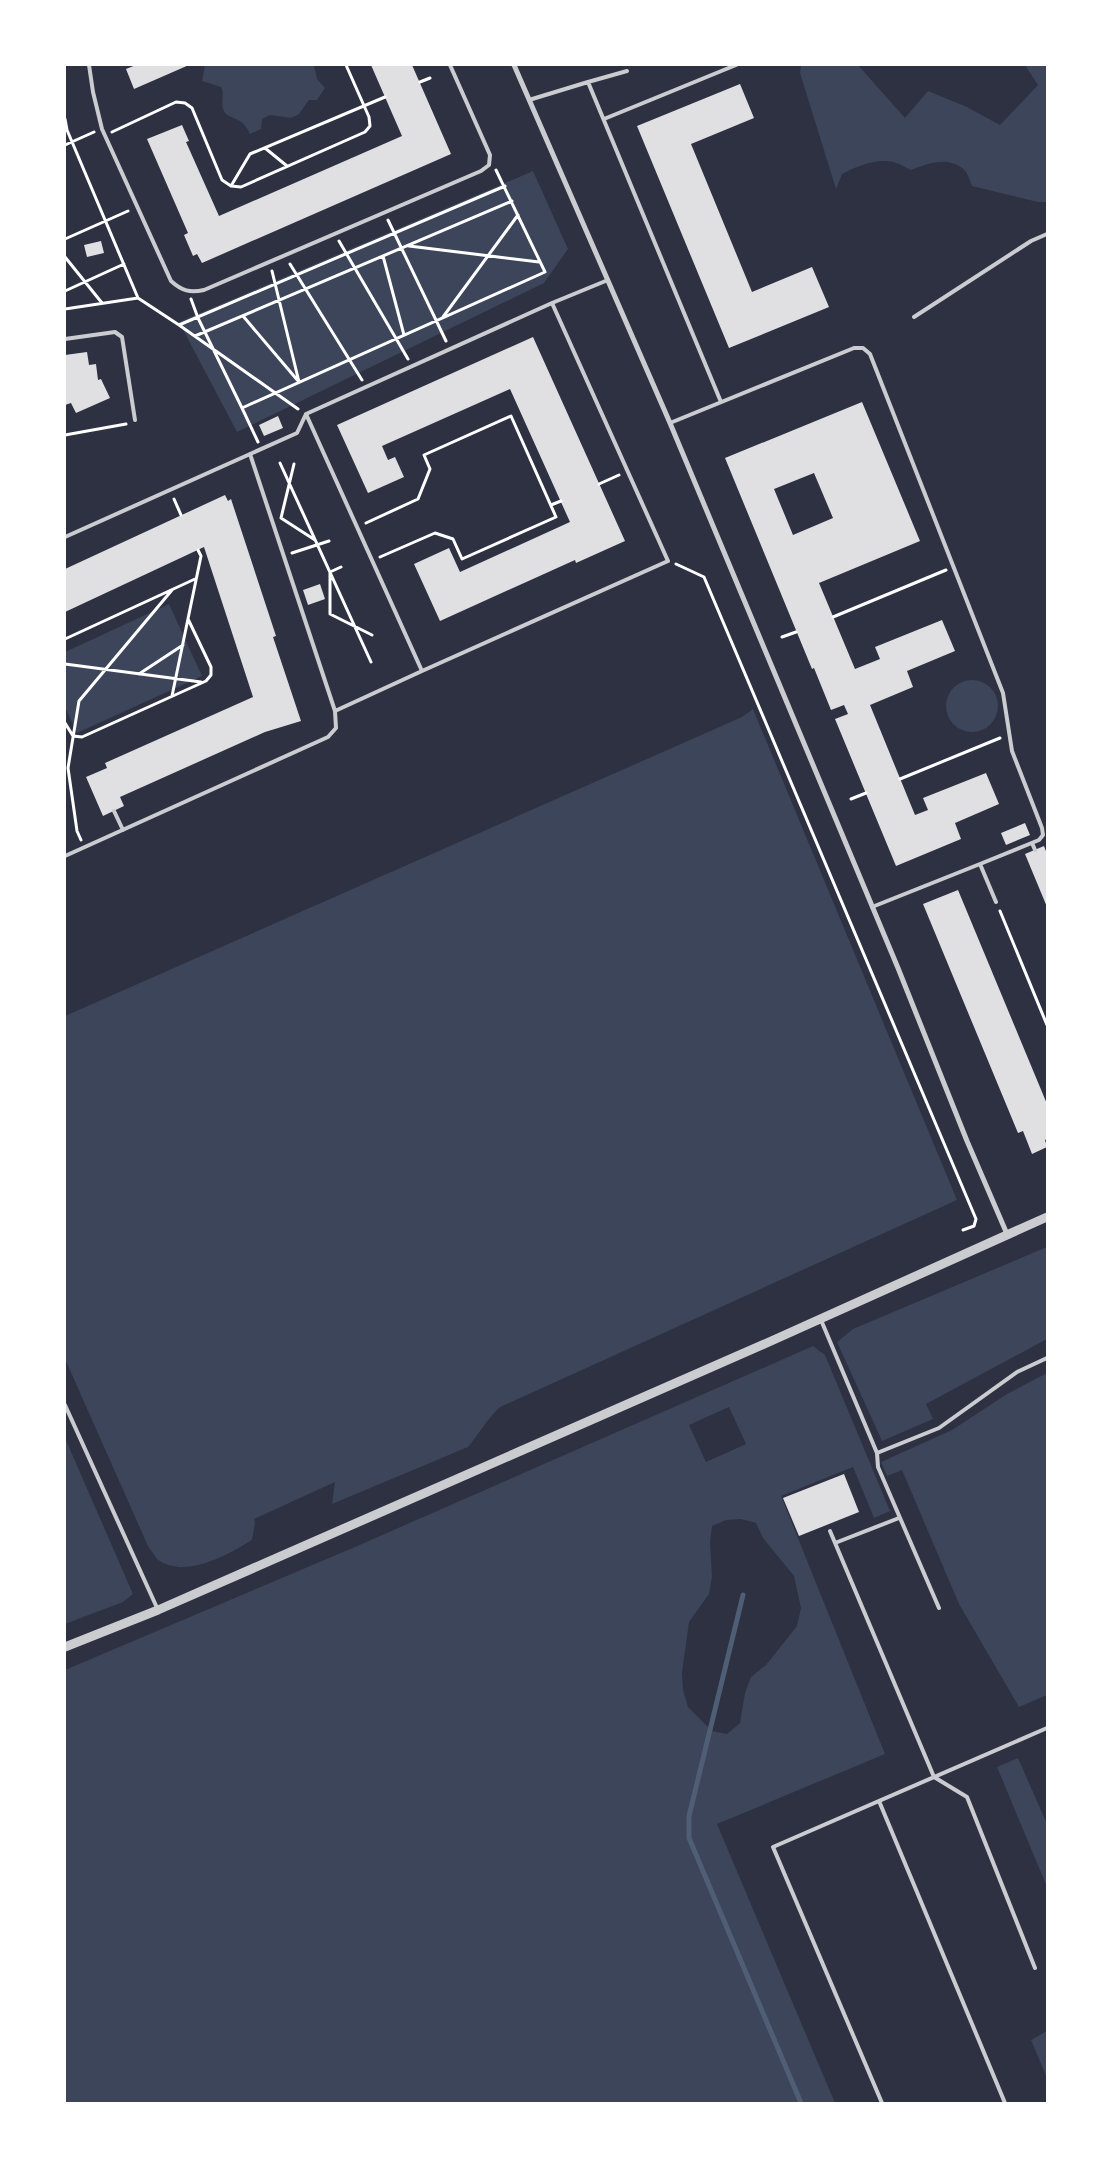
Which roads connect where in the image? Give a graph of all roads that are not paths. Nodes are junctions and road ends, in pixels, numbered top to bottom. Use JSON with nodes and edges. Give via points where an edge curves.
{"nodes":[{"id":1,"x":89,"y":65,"type":"edge"},
{"id":2,"x":450,"y":65,"type":"edge"},
{"id":3,"x":514,"y":65,"type":"edge"},
{"id":4,"x":736,"y":65,"type":"edge"},
{"id":5,"x":627,"y":71,"type":"dead end"},
{"id":6,"x":588,"y":82,"type":"junction"},
{"id":7,"x":529,"y":100,"type":"junction"},
{"id":8,"x":604,"y":119,"type":"junction"},
{"id":9,"x":1047,"y":234,"type":"edge"},
{"id":10,"x":608,"y":280,"type":"junction"},
{"id":11,"x":552,"y":303,"type":"junction"},
{"id":12,"x":914,"y":317,"type":"dead end"},
{"id":13,"x":65,"y":339,"type":"edge"},
{"id":14,"x":721,"y":402,"type":"junction"},
{"id":15,"x":306,"y":414,"type":"junction"},
{"id":16,"x":135,"y":420,"type":"road end"},
{"id":17,"x":670,"y":422,"type":"junction"},
{"id":18,"x":250,"y":454,"type":"junction"},
{"id":19,"x":65,"y":537,"type":"edge"},
{"id":20,"x":422,"y":671,"type":"junction"},
{"id":21,"x":335,"y":711,"type":"junction"},
{"id":22,"x":114,"y":811,"type":"dead end"},
{"id":23,"x":123,"y":830,"type":"junction"},
{"id":24,"x":1032,"y":843,"type":"junction"},
{"id":25,"x":1034,"y":850,"type":"dead end"},
{"id":26,"x":65,"y":856,"type":"edge"},
{"id":27,"x":980,"y":864,"type":"junction"},
{"id":28,"x":996,"y":902,"type":"road end"},
{"id":29,"x":872,"y":906,"type":"junction"},
{"id":30,"x":1047,"y":1217,"type":"edge"},
{"id":31,"x":1007,"y":1234,"type":"junction"},
{"id":32,"x":820,"y":1318,"type":"junction"},
{"id":33,"x":1047,"y":1358,"type":"edge"},
{"id":34,"x":65,"y":1405,"type":"edge"},
{"id":35,"x":876,"y":1453,"type":"junction"},
{"id":36,"x":900,"y":1518,"type":"junction"},
{"id":37,"x":830,"y":1531,"type":"dead end"},
{"id":38,"x":835,"y":1543,"type":"junction"},
{"id":39,"x":939,"y":1608,"type":"dead end"},
{"id":40,"x":158,"y":1610,"type":"junction"},
{"id":41,"x":65,"y":1647,"type":"edge"},
{"id":42,"x":1047,"y":1728,"type":"edge"},
{"id":43,"x":934,"y":1777,"type":"junction"},
{"id":44,"x":879,"y":1801,"type":"junction"},
{"id":45,"x":1035,"y":1968,"type":"dead end"},
{"id":46,"x":882,"y":2103,"type":"edge"},
{"id":47,"x":1005,"y":2103,"type":"edge"}],
"edges":[{"from":1,"to":2,"type":"lane","via":[[102,129],[170,281],[191,292],[204,290],[385,213],[489,165],[490,155]]},
{"from":3,"to":7,"type":"street"},
{"from":4,"to":8,"type":"lane"},
{"from":5,"to":6,"type":"lane"},
{"from":6,"to":7,"type":"lane"},
{"from":6,"to":8,"type":"lane"},
{"from":7,"to":10,"type":"street"},
{"from":8,"to":14,"type":"lane"},
{"from":9,"to":12,"type":"lane","via":[[1031,241]]},
{"from":10,"to":11,"type":"lane"},
{"from":10,"to":17,"type":"street"},
{"from":11,"to":15,"type":"lane"},
{"from":11,"to":20,"type":"lane","via":[[668,561]]},
{"from":13,"to":16,"type":"lane","via":[[115,332],[122,337]]},
{"from":14,"to":17,"type":"lane"},
{"from":14,"to":24,"type":"lane","via":[[854,348],[863,348],[870,354],[1004,693],[1012,751],[1042,828],[1043,835]]},
{"from":15,"to":18,"type":"lane","via":[[297,433]]},
{"from":15,"to":20,"type":"lane"},
{"from":17,"to":29,"type":"street"},
{"from":18,"to":19,"type":"lane"},
{"from":18,"to":21,"type":"lane"},
{"from":20,"to":21,"type":"lane"},
{"from":21,"to":23,"type":"lane","via":[[336,728],[328,737]]},
{"from":22,"to":23,"type":"lane"},
{"from":23,"to":26,"type":"lane"},
{"from":24,"to":25,"type":"lane"},
{"from":24,"to":27,"type":"lane"},
{"from":27,"to":28,"type":"lane"},
{"from":27,"to":29,"type":"lane"},
{"from":29,"to":31,"type":"street"},
{"from":30,"to":31,"type":"street"},
{"from":31,"to":32,"type":"street"},
{"from":32,"to":35,"type":"lane"},
{"from":32,"to":40,"type":"street"},
{"from":33,"to":35,"type":"lane","via":[[1017,1372],[939,1428]]},
{"from":34,"to":40,"type":"lane"},
{"from":35,"to":36,"type":"lane","via":[[878,1467]]},
{"from":36,"to":38,"type":"lane"},
{"from":36,"to":39,"type":"lane"},
{"from":37,"to":38,"type":"lane"},
{"from":38,"to":43,"type":"lane"},
{"from":40,"to":41,"type":"street"},
{"from":42,"to":43,"type":"lane"},
{"from":43,"to":44,"type":"lane"},
{"from":43,"to":45,"type":"lane","via":[[967,1797]]},
{"from":44,"to":46,"type":"lane","via":[[773,1848]]},
{"from":44,"to":47,"type":"lane"}]}
